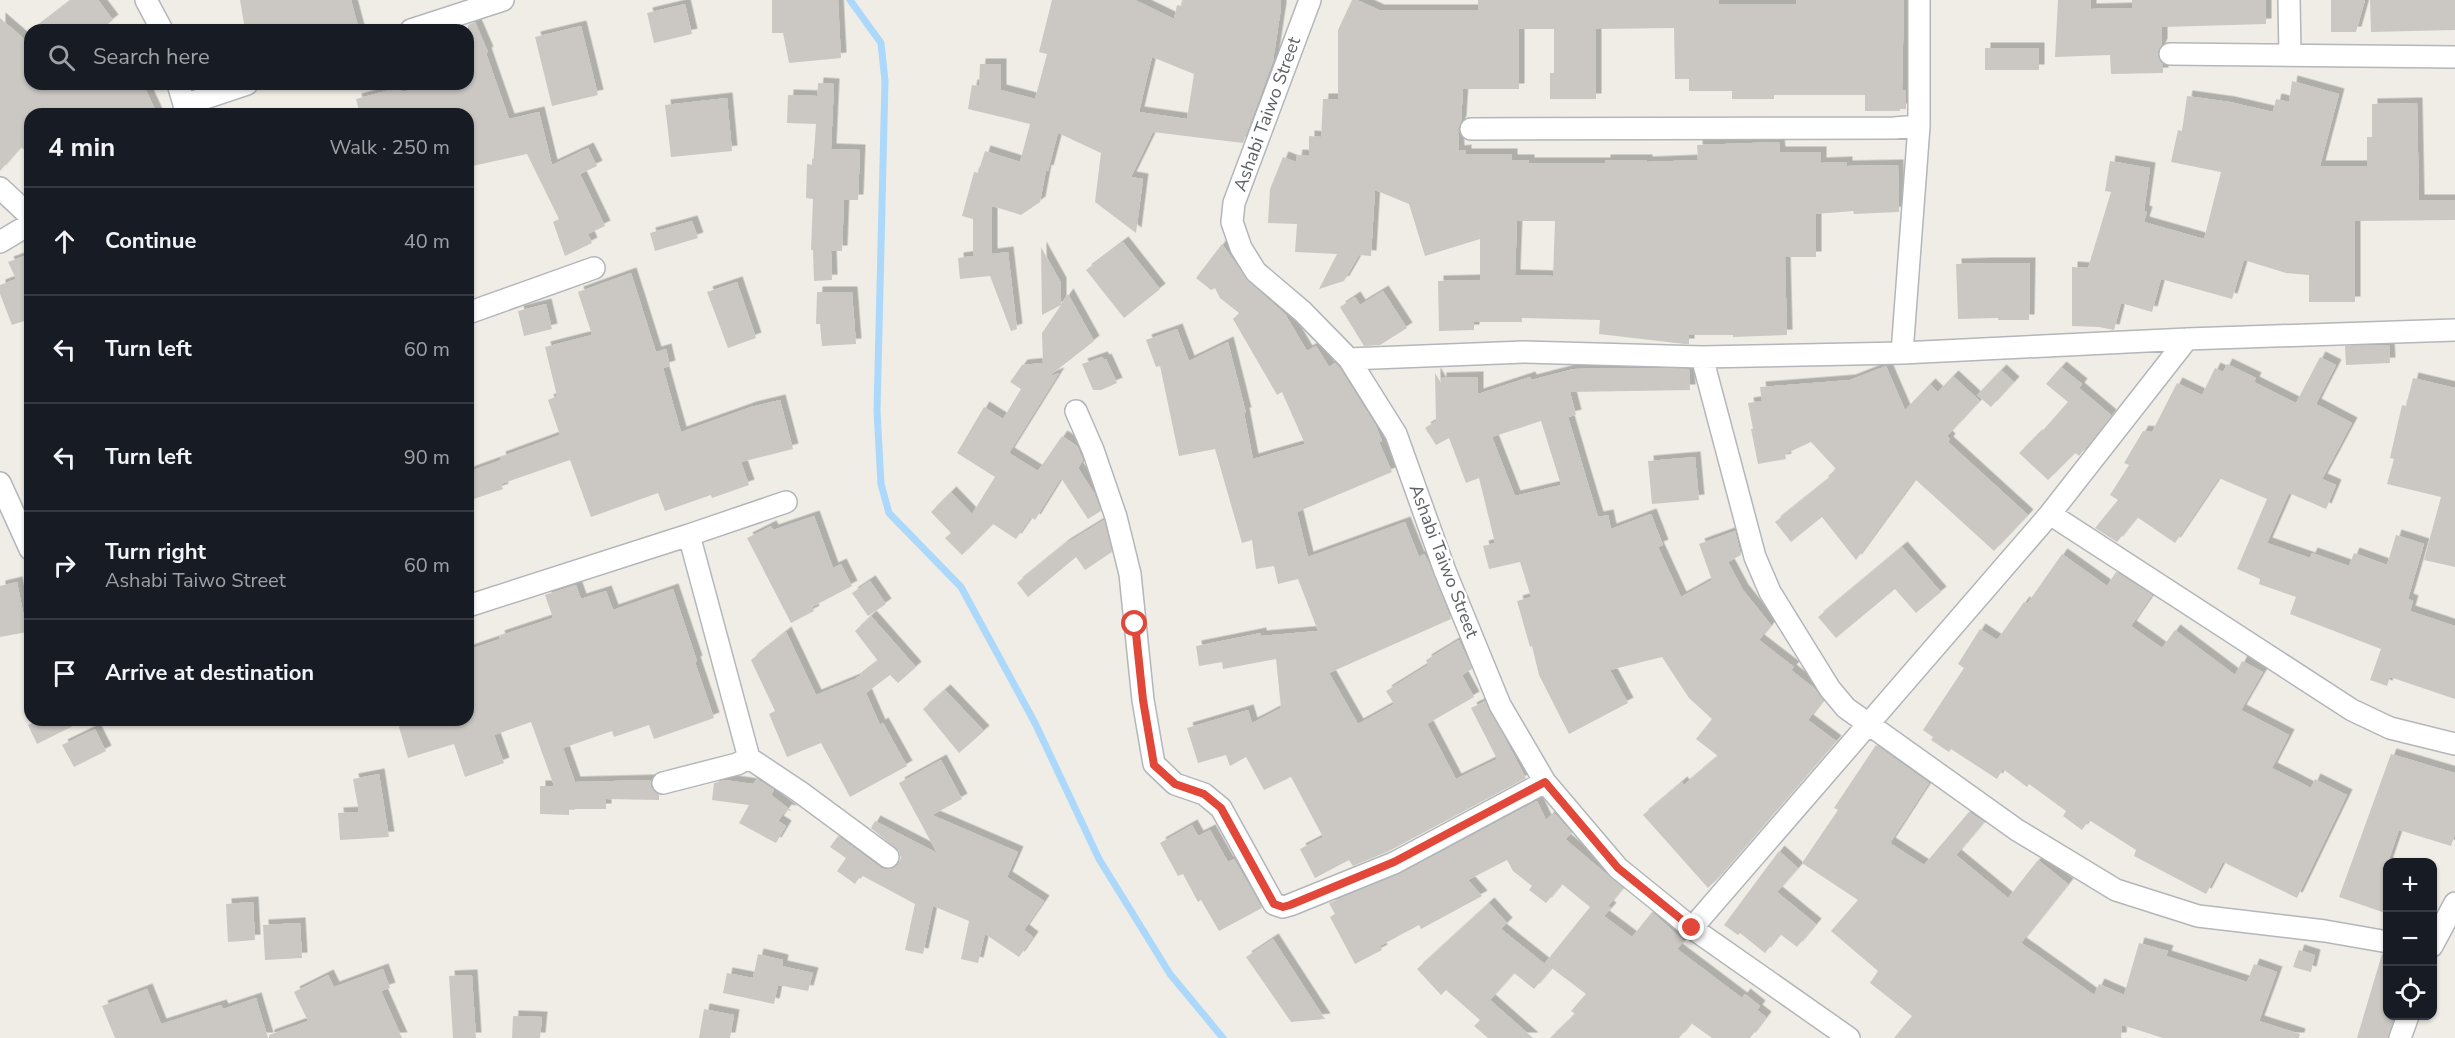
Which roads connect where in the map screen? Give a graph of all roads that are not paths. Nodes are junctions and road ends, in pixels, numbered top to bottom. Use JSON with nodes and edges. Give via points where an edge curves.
{"nodes":[{"id":1,"x":146,"y":0,"type":"edge"},
{"id":2,"x":503,"y":0,"type":"edge"},
{"id":3,"x":1310,"y":0,"type":"edge"},
{"id":4,"x":1919,"y":0,"type":"edge"},
{"id":5,"x":2289,"y":0,"type":"edge"},
{"id":6,"x":159,"y":24,"type":"edge"},
{"id":7,"x":429,"y":24,"type":"edge"},
{"id":8,"x":2170,"y":54,"type":"dead end"},
{"id":9,"x":2290,"y":54,"type":"junction"},
{"id":10,"x":2455,"y":57,"type":"edge"},
{"id":11,"x":180,"y":90,"type":"edge"},
{"id":12,"x":232,"y":90,"type":"edge"},
{"id":13,"x":186,"y":108,"type":"edge"},
{"id":14,"x":188,"y":108,"type":"edge"},
{"id":15,"x":1919,"y":126,"type":"junction"},
{"id":16,"x":1471,"y":129,"type":"dead end"},
{"id":17,"x":0,"y":188,"type":"edge"},
{"id":18,"x":24,"y":210,"type":"edge"},
{"id":19,"x":24,"y":228,"type":"edge"},
{"id":20,"x":0,"y":242,"type":"edge"},
{"id":21,"x":594,"y":268,"type":"dead end"},
{"id":22,"x":474,"y":311,"type":"edge"},
{"id":23,"x":2455,"y":330,"type":"edge"},
{"id":24,"x":2187,"y":339,"type":"junction"},
{"id":25,"x":1902,"y":353,"type":"junction"},
{"id":26,"x":1702,"y":357,"type":"junction"},
{"id":27,"x":1349,"y":359,"type":"junction"},
{"id":28,"x":1076,"y":411,"type":"dead end"},
{"id":29,"x":0,"y":483,"type":"edge"},
{"id":30,"x":786,"y":502,"type":"dead end"},
{"id":31,"x":2050,"y":514,"type":"junction"},
{"id":32,"x":689,"y":535,"type":"junction"},
{"id":33,"x":24,"y":536,"type":"edge"},
{"id":34,"x":474,"y":604,"type":"edge"},
{"id":35,"x":1869,"y":723,"type":"junction"},
{"id":36,"x":2455,"y":744,"type":"edge"},
{"id":37,"x":749,"y":758,"type":"junction"},
{"id":38,"x":1545,"y":782,"type":"junction"},
{"id":39,"x":663,"y":783,"type":"dead end"},
{"id":40,"x":888,"y":857,"type":"dead end"},
{"id":41,"x":2455,"y":903,"type":"edge"},
{"id":42,"x":1692,"y":928,"type":"junction"},
{"id":43,"x":2437,"y":938,"type":"edge"},
{"id":44,"x":2383,"y":941,"type":"edge"},
{"id":45,"x":2407,"y":1020,"type":"edge"},
{"id":46,"x":1849,"y":1038,"type":"edge"},
{"id":47,"x":2400,"y":1038,"type":"edge"}],
"edges":[{"from":1,"to":6,"type":"street"},
{"from":2,"to":7,"type":"street"},
{"from":3,"to":27,"type":"street","name":"Ashabi Taiwo Street","via":[[1234,203],[1232,222],[1241,248],[1256,272]]},
{"from":4,"to":15,"type":"street"},
{"from":5,"to":9,"type":"street"},
{"from":8,"to":9,"type":"street"},
{"from":9,"to":10,"type":"street"},
{"from":11,"to":13,"type":"street"},
{"from":12,"to":14,"type":"street"},
{"from":15,"to":16,"type":"street"},
{"from":15,"to":25,"type":"street"},
{"from":17,"to":18,"type":"street"},
{"from":19,"to":20,"type":"street"},
{"from":21,"to":22,"type":"street"},
{"from":23,"to":24,"type":"street"},
{"from":24,"to":25,"type":"street"},
{"from":24,"to":31,"type":"street"},
{"from":25,"to":26,"type":"street"},
{"from":26,"to":27,"type":"street","via":[[1524,352]]},
{"from":26,"to":35,"type":"street","via":[[1755,557],[1770,592],[1830,689],[1846,708]]},
{"from":27,"to":38,"type":"street","name":"Ashabi Taiwo Street","via":[[1396,434],[1445,571],[1500,705]]},
{"from":28,"to":38,"type":"street","via":[[1116,517],[1130,574],[1154,765],[1175,784],[1204,794],[1221,808],[1274,904],[1290,905],[1394,862]]},
{"from":29,"to":33,"type":"street"},
{"from":30,"to":32,"type":"street"},
{"from":31,"to":35,"type":"street"},
{"from":31,"to":36,"type":"street","via":[[2352,710],[2390,728]]},
{"from":32,"to":34,"type":"street"},
{"from":32,"to":37,"type":"street"},
{"from":35,"to":42,"type":"street"},
{"from":35,"to":44,"type":"street","via":[[2017,830],[2116,890],[2198,916]]},
{"from":37,"to":39,"type":"street"},
{"from":37,"to":40,"type":"street"},
{"from":38,"to":42,"type":"street","name":"Ashabi Taiwo Street","via":[[1618,868]]},
{"from":41,"to":43,"type":"street"},
{"from":42,"to":46,"type":"street","name":"Ashabi Taiwo Street"},
{"from":45,"to":47,"type":"street"}]}
